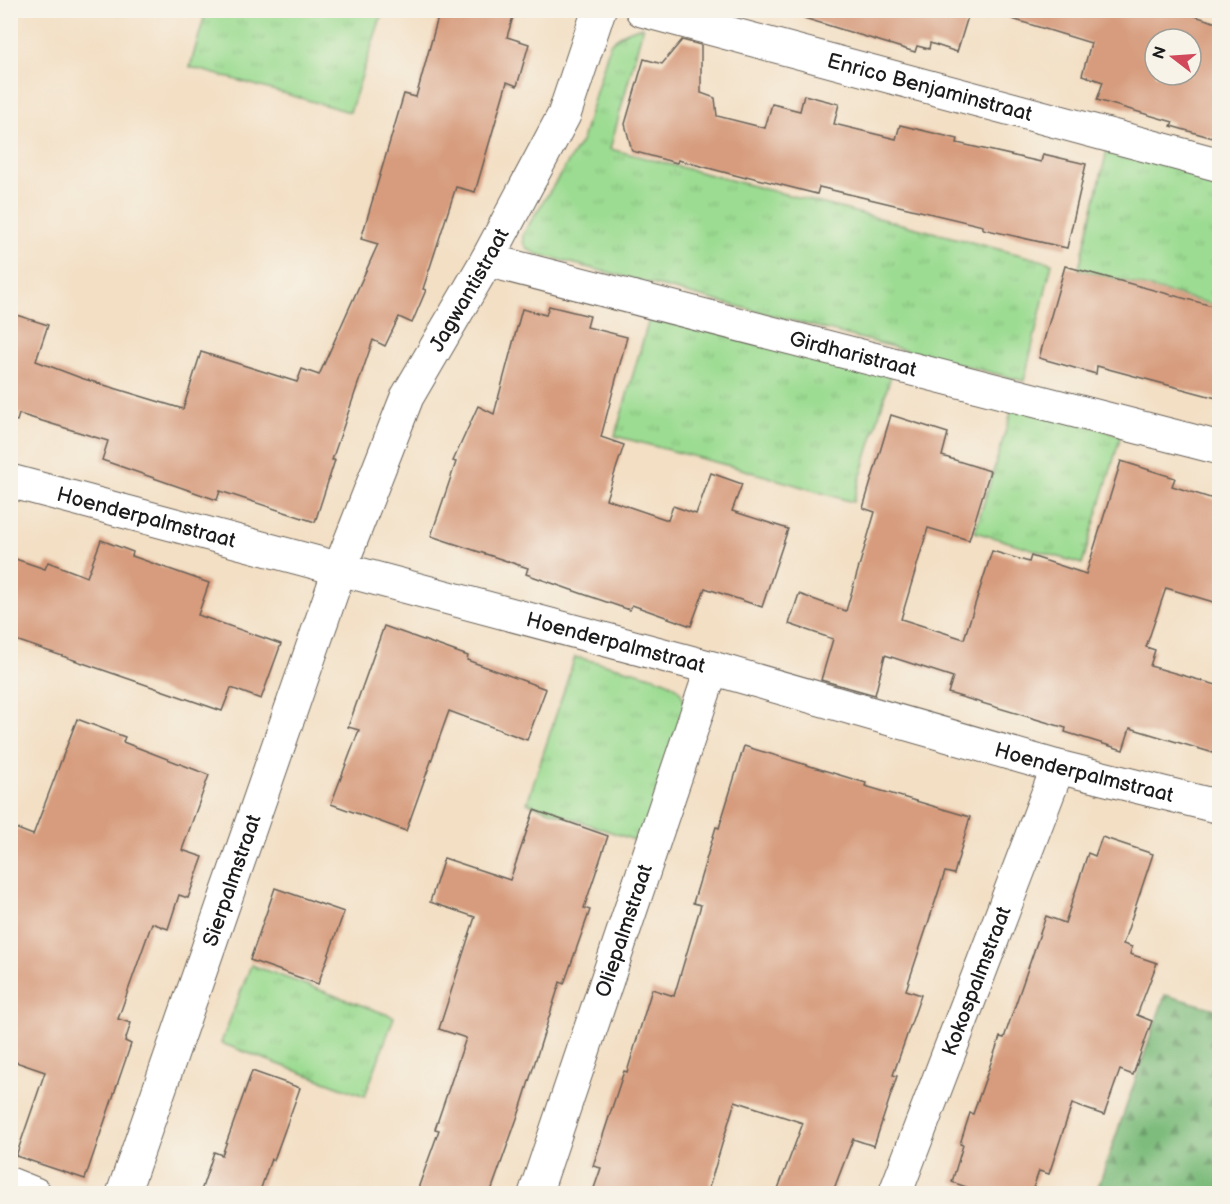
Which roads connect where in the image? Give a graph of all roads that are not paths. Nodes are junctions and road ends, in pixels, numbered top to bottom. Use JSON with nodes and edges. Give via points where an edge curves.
{"nodes":[{"id":1,"x":599,"y":10,"type":"edge"},
{"id":2,"x":642,"y":10,"type":"edge"},
{"id":3,"x":1220,"y":165,"type":"edge"},
{"id":4,"x":487,"y":260,"type":"junction"},
{"id":5,"x":1220,"y":448,"type":"edge"},
{"id":6,"x":10,"y":482,"type":"edge"},
{"id":7,"x":340,"y":568,"type":"junction"},
{"id":8,"x":712,"y":668,"type":"junction"},
{"id":9,"x":1058,"y":767,"type":"junction"},
{"id":10,"x":1220,"y":807,"type":"edge"},
{"id":11,"x":10,"y":1184,"type":"edge"},
{"id":12,"x":35,"y":1194,"type":"edge"},
{"id":13,"x":123,"y":1194,"type":"edge"},
{"id":14,"x":535,"y":1194,"type":"edge"},
{"id":15,"x":895,"y":1194,"type":"edge"}],
"edges":[{"from":1,"to":4,"type":"street","name":"Jagwantistraat","via":[[564,115]]},
{"from":2,"to":3,"type":"street","name":"Enrico Benjaminstraat"},
{"from":4,"to":5,"type":"street","name":"Girdharistraat"},
{"from":4,"to":7,"type":"street","name":"Jagwantistraat","via":[[407,397]]},
{"from":6,"to":7,"type":"street","name":"Hoenderpalmstraat"},
{"from":7,"to":8,"type":"street","name":"Hoenderpalmstraat"},
{"from":7,"to":13,"type":"street","name":"Sierpalmstraat"},
{"from":8,"to":9,"type":"street","name":"Hoenderpalmstraat"},
{"from":8,"to":14,"type":"street","name":"Oliepalmstraat"},
{"from":9,"to":10,"type":"street","name":"Hoenderpalmstraat"},
{"from":9,"to":15,"type":"street","name":"Kokospalmstraat"},
{"from":11,"to":12,"type":"street"}]}
